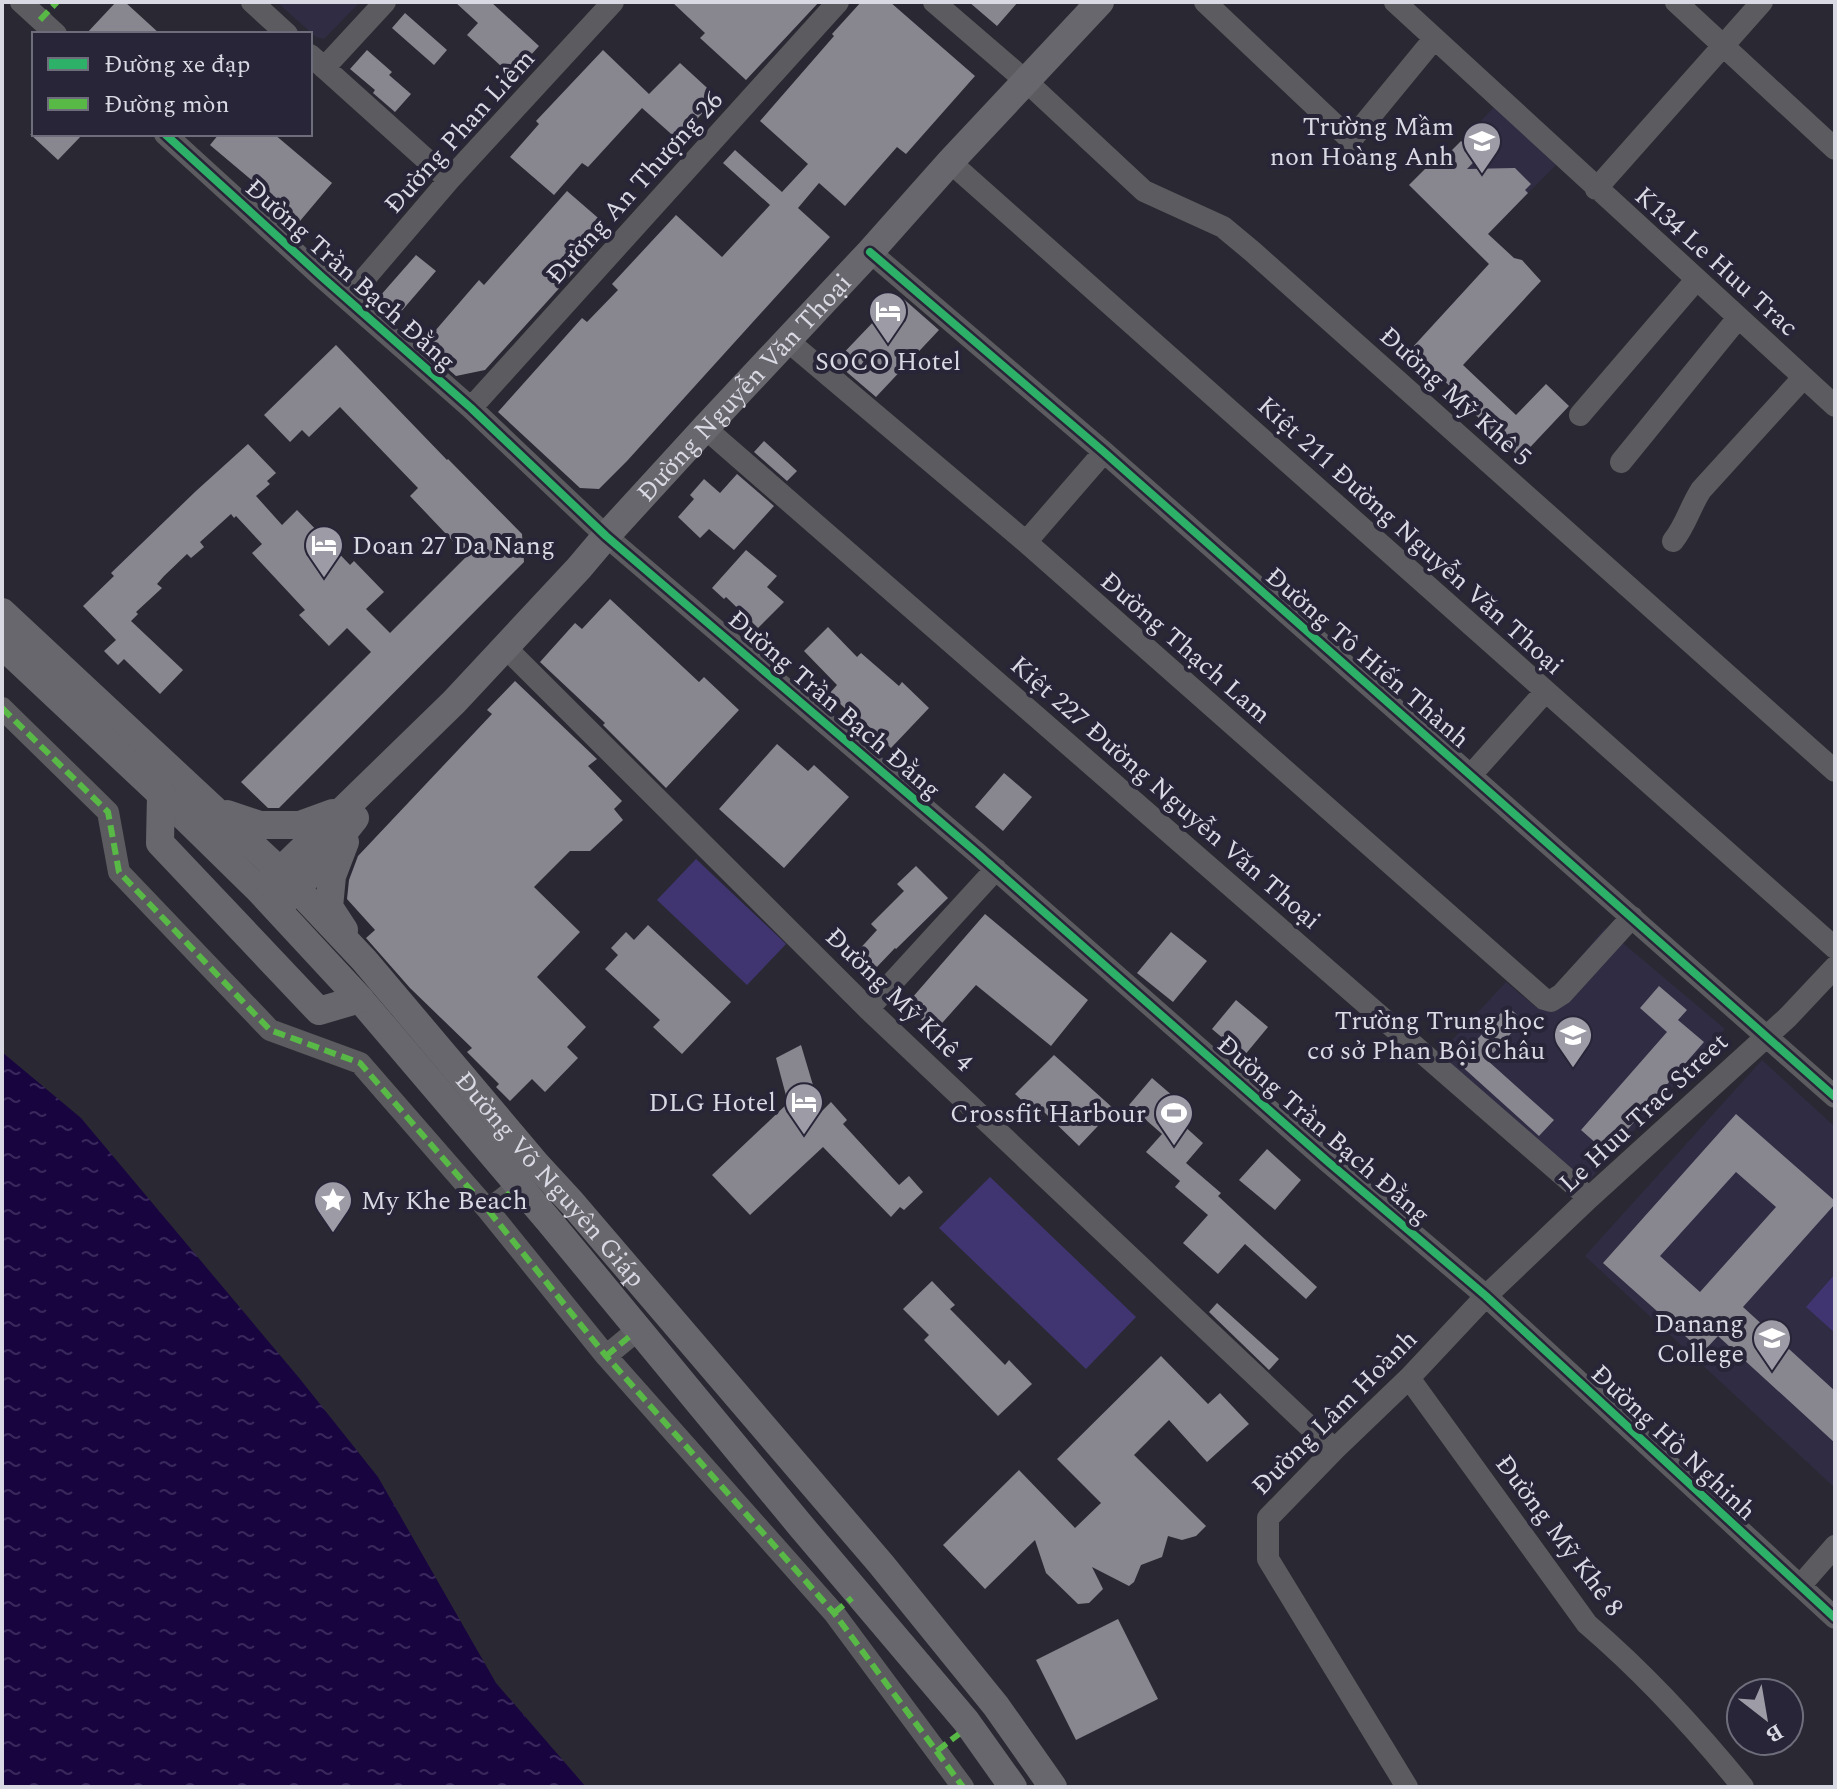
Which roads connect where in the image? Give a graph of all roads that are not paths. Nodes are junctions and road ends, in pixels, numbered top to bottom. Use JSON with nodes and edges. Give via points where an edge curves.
{"nodes":[{"id":1,"x":21,"y":2,"type":"edge"},
{"id":2,"x":252,"y":2,"type":"edge"},
{"id":3,"x":385,"y":2,"type":"edge"},
{"id":4,"x":613,"y":2,"type":"edge"},
{"id":5,"x":838,"y":2,"type":"edge"},
{"id":6,"x":934,"y":2,"type":"edge"},
{"id":7,"x":1100,"y":2,"type":"edge"},
{"id":8,"x":1205,"y":2,"type":"edge"},
{"id":9,"x":1395,"y":2,"type":"edge"},
{"id":10,"x":1676,"y":2,"type":"edge"},
{"id":11,"x":1762,"y":2,"type":"edge"},
{"id":12,"x":54,"y":32,"type":"edge"},
{"id":13,"x":285,"y":32,"type":"edge"},
{"id":14,"x":1434,"y":39,"type":"junction"},
{"id":15,"x":1722,"y":45,"type":"junction"},
{"id":16,"x":317,"y":61,"type":"edge"},
{"id":17,"x":1027,"y":82,"type":"junction"},
{"id":18,"x":167,"y":136,"type":"edge"},
{"id":19,"x":1835,"y":149,"type":"edge"},
{"id":20,"x":950,"y":162,"type":"junction"},
{"id":21,"x":449,"y":180,"type":"junction"},
{"id":22,"x":1596,"y":189,"type":"junction"},
{"id":23,"x":870,"y":252,"type":"junction"},
{"id":24,"x":1696,"y":280,"type":"junction"},
{"id":25,"x":348,"y":298,"type":"junction"},
{"id":26,"x":1738,"y":318,"type":"junction"},
{"id":27,"x":788,"y":341,"type":"junction"},
{"id":28,"x":1803,"y":378,"type":"junction"},
{"id":29,"x":1835,"y":406,"type":"edge"},
{"id":30,"x":471,"y":408,"type":"junction"},
{"id":31,"x":1580,"y":415,"type":"dead end"},
{"id":32,"x":705,"y":428,"type":"junction"},
{"id":33,"x":1104,"y":452,"type":"junction"},
{"id":34,"x":1621,"y":462,"type":"dead end"},
{"id":35,"x":606,"y":536,"type":"junction"},
{"id":36,"x":1673,"y":541,"type":"dead end"},
{"id":37,"x":1026,"y":542,"type":"junction"},
{"id":38,"x":2,"y":612,"type":"edge"},
{"id":39,"x":2,"y":645,"type":"edge"},
{"id":40,"x":505,"y":647,"type":"junction"},
{"id":41,"x":1545,"y":692,"type":"junction"},
{"id":42,"x":2,"y":708,"type":"edge"},
{"id":43,"x":1835,"y":771,"type":"edge"},
{"id":44,"x":1471,"y":775,"type":"junction"},
{"id":45,"x":169,"y":784,"type":"junction"},
{"id":46,"x":218,"y":811,"type":"junction"},
{"id":47,"x":350,"y":814,"type":"junction"},
{"id":48,"x":996,"y":869,"type":"junction"},
{"id":49,"x":288,"y":880,"type":"junction"},
{"id":50,"x":268,"y":899,"type":"junction"},
{"id":51,"x":1632,"y":917,"type":"junction"},
{"id":52,"x":1835,"y":948,"type":"edge"},
{"id":53,"x":364,"y":960,"type":"junction"},
{"id":54,"x":1835,"y":967,"type":"edge"},
{"id":55,"x":360,"y":999,"type":"junction"},
{"id":56,"x":868,"y":1009,"type":"junction"},
{"id":57,"x":1767,"y":1035,"type":"junction"},
{"id":58,"x":1835,"y":1097,"type":"edge"},
{"id":59,"x":510,"y":1193,"type":"dead end"},
{"id":60,"x":1589,"y":1198,"type":"junction"},
{"id":61,"x":488,"y":1210,"type":"junction"},
{"id":62,"x":1486,"y":1296,"type":"junction"},
{"id":63,"x":629,"y":1337,"type":"dead end"},
{"id":64,"x":606,"y":1356,"type":"junction"},
{"id":65,"x":1409,"y":1378,"type":"junction"},
{"id":66,"x":1335,"y":1449,"type":"junction"},
{"id":67,"x":1835,"y":1546,"type":"edge"},
{"id":68,"x":1800,"y":1586,"type":"junction"},
{"id":69,"x":852,"y":1598,"type":"dead end"},
{"id":70,"x":834,"y":1613,"type":"junction"},
{"id":71,"x":1835,"y":1618,"type":"edge"},
{"id":72,"x":959,"y":1734,"type":"dead end"},
{"id":73,"x":937,"y":1751,"type":"junction"},
{"id":74,"x":963,"y":1787,"type":"edge"},
{"id":75,"x":1013,"y":1787,"type":"edge"},
{"id":76,"x":1053,"y":1787,"type":"edge"},
{"id":77,"x":1407,"y":1787,"type":"edge"},
{"id":78,"x":1743,"y":1787,"type":"edge"}],
"edges":[{"from":1,"to":12,"type":"street"},
{"from":2,"to":13,"type":"street"},
{"from":3,"to":16,"type":"street"},
{"from":4,"to":21,"type":"street","name":"Đường Phan Liêm"},
{"from":5,"to":30,"type":"street","name":"Đường An Thượng 26"},
{"from":6,"to":17,"type":"street","name":"Đường Mỹ Khê 5"},
{"from":7,"to":17,"type":"main road","name":"Đường Nguyễn Văn Thoại"},
{"from":8,"to":14,"type":"street","via":[[1351,140]]},
{"from":9,"to":14,"type":"street","name":"K134 Le Huu Trac"},
{"from":10,"to":15,"type":"street"},
{"from":11,"to":15,"type":"street"},
{"from":14,"to":22,"type":"street","name":"K134 Le Huu Trac"},
{"from":15,"to":19,"type":"street"},
{"from":15,"to":22,"type":"street"},
{"from":16,"to":21,"type":"street"},
{"from":17,"to":20,"type":"main road","name":"Đường Nguyễn Văn Thoại"},
{"from":17,"to":43,"type":"street","name":"Đường Mỹ Khê 5","via":[[1144,191],[1223,227],[1253,252]]},
{"from":18,"to":25,"type":"street","name":"Đường Trần Bạch Đằng"},
{"from":20,"to":23,"type":"main road","name":"Đường Nguyễn Văn Thoại"},
{"from":20,"to":41,"type":"street","name":"Kiệt 211 Đường Nguyễn Văn Thoại"},
{"from":21,"to":25,"type":"street","name":"Đường Phan Liêm"},
{"from":22,"to":24,"type":"street","name":"K134 Le Huu Trac"},
{"from":23,"to":27,"type":"main road","name":"Đường Nguyễn Văn Thoại"},
{"from":23,"to":33,"type":"street","name":"Đường Tô Hiến Thành"},
{"from":24,"to":26,"type":"street","name":"K134 Le Huu Trac"},
{"from":24,"to":31,"type":"street"},
{"from":25,"to":30,"type":"street","name":"Đường Trần Bạch Đằng"},
{"from":26,"to":28,"type":"street","name":"K134 Le Huu Trac"},
{"from":26,"to":34,"type":"street"},
{"from":27,"to":32,"type":"main road","name":"Đường Nguyễn Văn Thoại"},
{"from":27,"to":37,"type":"street","name":"Đường Thạch Lam"},
{"from":28,"to":29,"type":"street","name":"K134 Le Huu Trac"},
{"from":28,"to":36,"type":"street","via":[[1701,490]]},
{"from":30,"to":35,"type":"street","name":"Đường Trần Bạch Đằng"},
{"from":32,"to":35,"type":"main road","name":"Đường Nguyễn Văn Thoại"},
{"from":32,"to":60,"type":"street","name":"Kiệt 227 Đường Nguyễn Văn Thoại"},
{"from":33,"to":37,"type":"street"},
{"from":33,"to":44,"type":"street","name":"Đường Tô Hiến Thành"},
{"from":35,"to":40,"type":"main road","name":"Đường Nguyễn Văn Thoại"},
{"from":35,"to":48,"type":"street","name":"Đường Trần Bạch Đằng"},
{"from":37,"to":51,"type":"street","name":"Đường Thạch Lam","via":[[1544,999],[1562,994]]},
{"from":38,"to":45,"type":"main road","name":"Đường Võ Nguyên Giáp"},
{"from":39,"to":45,"type":"main road","name":"Đường Võ Nguyên Giáp"},
{"from":40,"to":47,"type":"main road","name":"Đường Nguyễn Văn Thoại"},
{"from":40,"to":56,"type":"street","name":"Đường Mỹ Khê 4"},
{"from":41,"to":44,"type":"street"},
{"from":41,"to":52,"type":"street","name":"Kiệt 211 Đường Nguyễn Văn Thoại"},
{"from":42,"to":61,"type":"street","via":[[108,812],[119,872],[270,1030],[360,1063]]},
{"from":44,"to":51,"type":"street","name":"Đường Tô Hiến Thành"},
{"from":45,"to":46,"type":"main road","name":"Đường Võ Nguyên Giáp"},
{"from":45,"to":50,"type":"main road","name":"Đường Võ Nguyên Giáp"},
{"from":45,"to":55,"type":"main road","via":[[160,843],[319,1011]]},
{"from":46,"to":47,"type":"main road","via":[[260,825],[300,825]]},
{"from":46,"to":49,"type":"main road","name":"Đường Võ Nguyên Giáp"},
{"from":47,"to":49,"type":"main road","name":"Đường Nguyễn Văn Thoại","via":[[298,852]]},
{"from":47,"to":53,"type":"main road","via":[[329,907]]},
{"from":48,"to":56,"type":"street"},
{"from":48,"to":62,"type":"street","name":"Đường Trần Bạch Đằng"},
{"from":49,"to":50,"type":"main road","name":"Đường Nguyễn Văn Thoại"},
{"from":49,"to":53,"type":"main road","name":"Đường Võ Nguyên Giáp"},
{"from":50,"to":55,"type":"main road","name":"Đường Võ Nguyên Giáp"},
{"from":51,"to":57,"type":"street","name":"Đường Tô Hiến Thành"},
{"from":53,"to":76,"type":"main road","name":"Đường Võ Nguyên Giáp","via":[[881,1564],[996,1706]]},
{"from":54,"to":57,"type":"street","name":"Le Huu Trac Street"},
{"from":55,"to":75,"type":"main road","name":"Đường Võ Nguyên Giáp","via":[[946,1696]]},
{"from":56,"to":66,"type":"street","name":"Đường Mỹ Khê 4"},
{"from":57,"to":58,"type":"street","name":"Đường Tô Hiến Thành"},
{"from":57,"to":60,"type":"street","name":"Le Huu Trac Street"},
{"from":59,"to":61,"type":"street"},
{"from":60,"to":62,"type":"street","name":"Le Huu Trac Street"},
{"from":61,"to":64,"type":"street"},
{"from":62,"to":65,"type":"street","name":"Đường Lâm Hoành"},
{"from":62,"to":68,"type":"street","name":"Đường Hồ Nghinh"},
{"from":63,"to":64,"type":"street"},
{"from":64,"to":70,"type":"street"},
{"from":65,"to":66,"type":"street","name":"Đường Lâm Hoành"},
{"from":65,"to":78,"type":"street","name":"Đường Mỹ Khê 8","via":[[1587,1624],[1623,1655]]},
{"from":66,"to":77,"type":"street","name":"Đường Lâm Hoành","via":[[1268,1518],[1268,1559]]},
{"from":67,"to":68,"type":"street"},
{"from":68,"to":71,"type":"street","name":"Đường Hồ Nghinh"},
{"from":69,"to":70,"type":"street"},
{"from":70,"to":73,"type":"street"},
{"from":72,"to":73,"type":"street"},
{"from":73,"to":74,"type":"street"}]}
